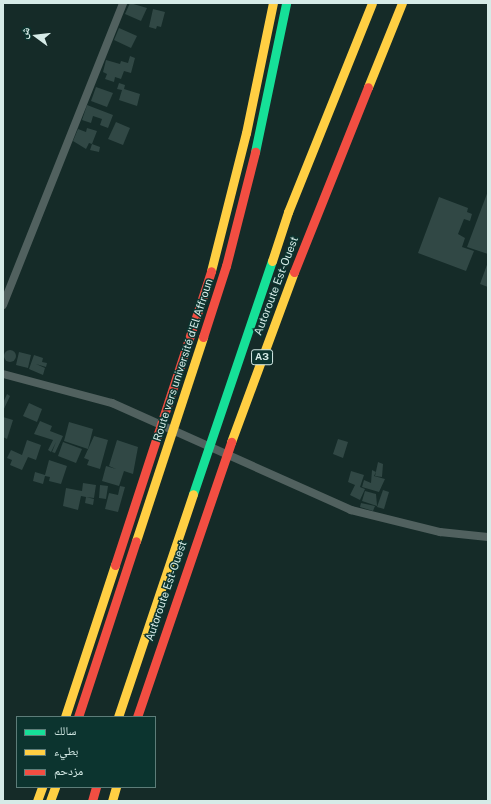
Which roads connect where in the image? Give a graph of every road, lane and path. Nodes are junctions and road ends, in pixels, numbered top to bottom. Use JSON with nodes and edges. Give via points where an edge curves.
{"nodes":[{"id":1,"x":123,"y":3,"type":"edge"},
{"id":2,"x":273,"y":3,"type":"edge"},
{"id":3,"x":286,"y":3,"type":"edge"},
{"id":4,"x":372,"y":3,"type":"edge"},
{"id":5,"x":402,"y":3,"type":"edge"},
{"id":6,"x":3,"y":305,"type":"edge"},
{"id":7,"x":3,"y":374,"type":"edge"},
{"id":8,"x":488,"y":537,"type":"edge"},
{"id":9,"x":65,"y":716,"type":"edge"},
{"id":10,"x":78,"y":716,"type":"edge"},
{"id":11,"x":118,"y":716,"type":"edge"},
{"id":12,"x":137,"y":716,"type":"edge"},
{"id":13,"x":42,"y":788,"type":"edge"},
{"id":14,"x":54,"y":788,"type":"edge"},
{"id":15,"x":96,"y":788,"type":"edge"},
{"id":16,"x":116,"y":788,"type":"edge"},
{"id":17,"x":37,"y":801,"type":"edge"},
{"id":18,"x":50,"y":801,"type":"edge"},
{"id":19,"x":92,"y":801,"type":"edge"},
{"id":20,"x":112,"y":801,"type":"edge"}],
"edges":[{"from":1,"to":6,"type":"street"},
{"from":2,"to":9,"type":"main road","name":"Route vers université d'El Affroun","via":[[246,133],[213,266]]},
{"from":3,"to":10,"type":"main road","name":"Route vers université d'El Affroun","via":[[260,135],[226,266]]},
{"from":4,"to":11,"type":"main road","name":"Autoroute Est-Ouest","number":"A3","via":[[288,212]]},
{"from":5,"to":12,"type":"main road","name":"Autoroute Est-Ouest","number":"A3","via":[[292,276],[211,496]]},
{"from":7,"to":8,"type":"street","via":[[112,403],[379,519],[440,532]]},
{"from":13,"to":17,"type":"main road"},
{"from":14,"to":18,"type":"main road"},
{"from":15,"to":19,"type":"main road"},
{"from":16,"to":20,"type":"main road"}]}
